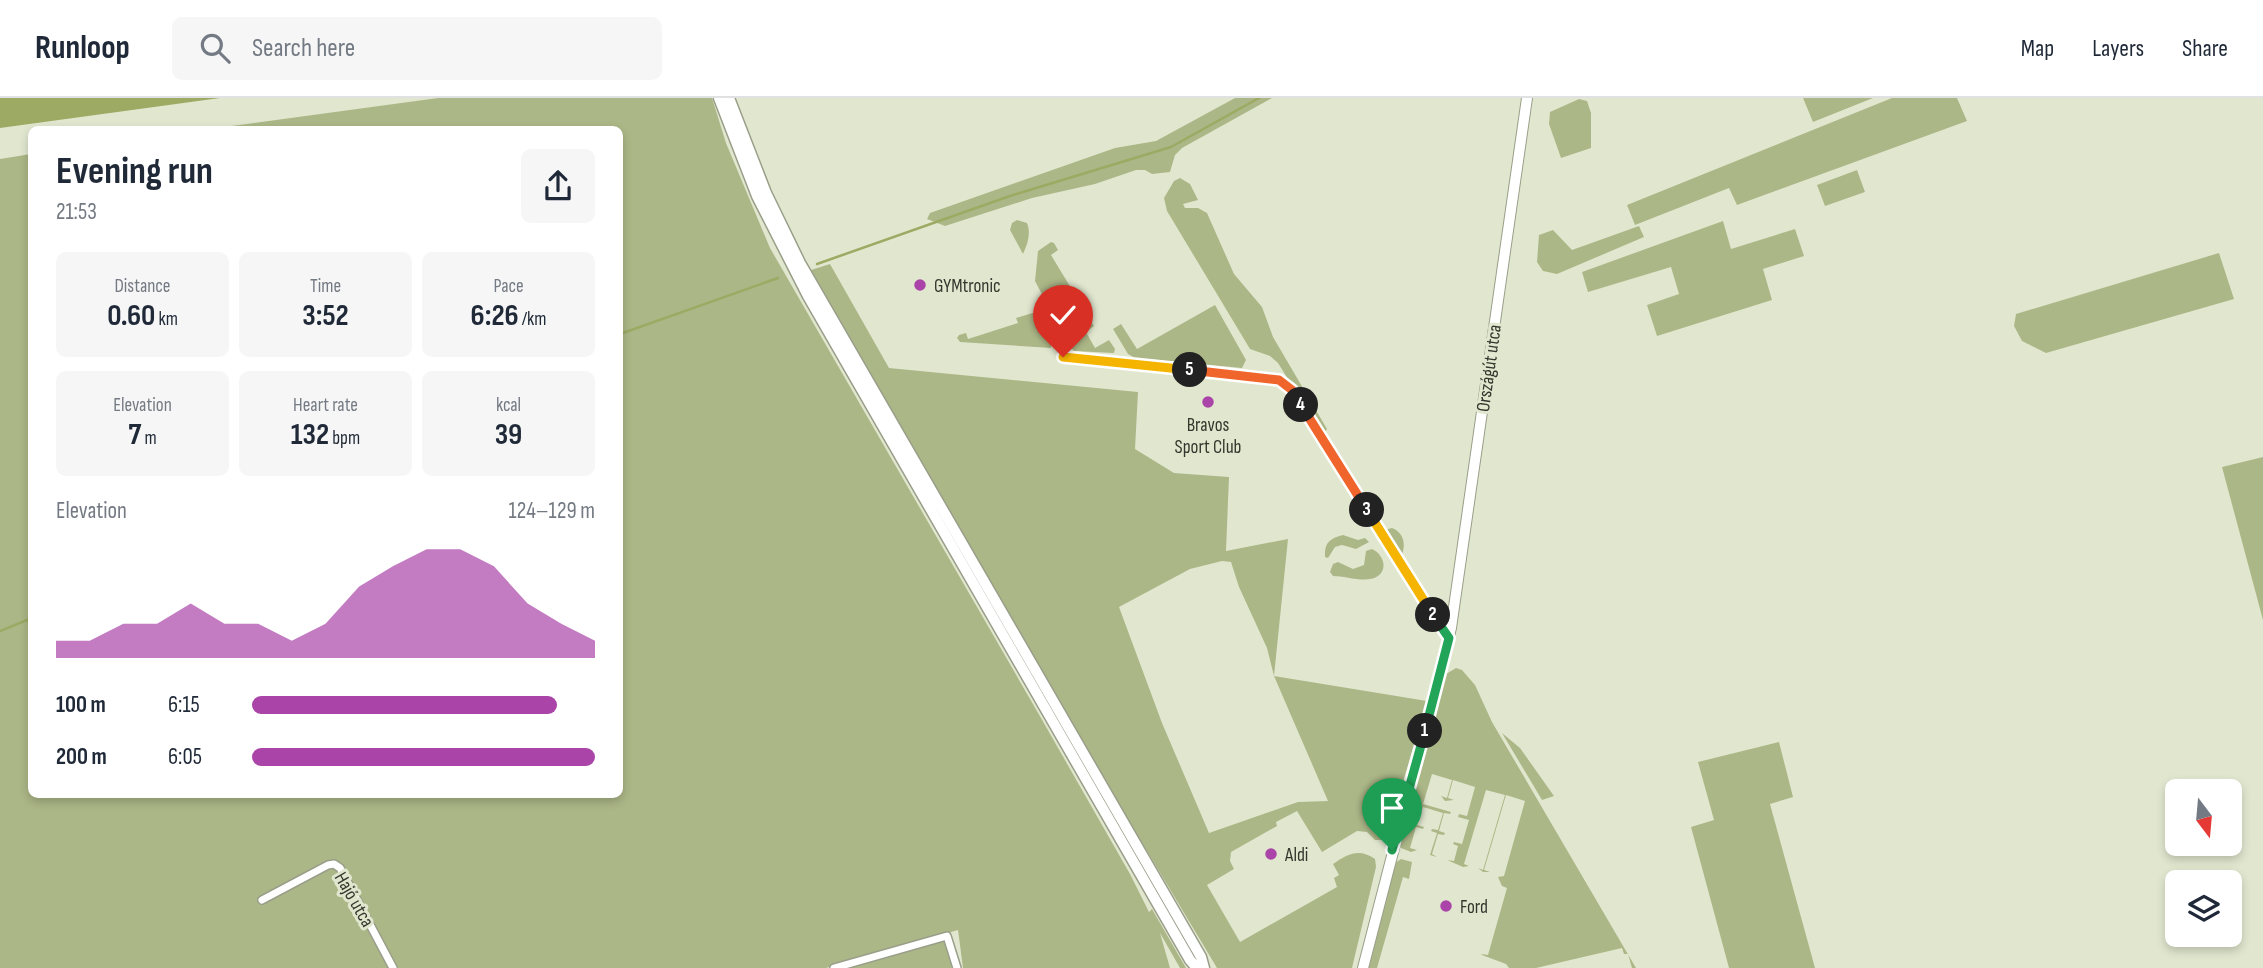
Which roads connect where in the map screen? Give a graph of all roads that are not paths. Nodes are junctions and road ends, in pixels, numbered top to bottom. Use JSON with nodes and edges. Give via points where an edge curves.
{"nodes":[{"id":1,"x":719,"y":98,"type":"edge"},
{"id":2,"x":729,"y":98,"type":"edge"},
{"id":3,"x":1527,"y":98,"type":"edge"},
{"id":4,"x":1063,"y":357,"type":"dead end"},
{"id":5,"x":1449,"y":638,"type":"junction"},
{"id":6,"x":262,"y":900,"type":"dead end"},
{"id":7,"x":393,"y":968,"type":"edge"},
{"id":8,"x":834,"y":968,"type":"edge"},
{"id":9,"x":957,"y":968,"type":"edge"},
{"id":10,"x":1197,"y":968,"type":"edge"},
{"id":11,"x":1204,"y":968,"type":"edge"},
{"id":12,"x":1363,"y":968,"type":"edge"}],
"edges":[{"from":1,"to":10,"type":"main road","via":[[757,196],[808,296]]},
{"from":2,"to":11,"type":"main road","via":[[766,193],[800,263]]},
{"from":3,"to":5,"type":"main road","name":"Országút utca"},
{"from":4,"to":5,"type":"street","via":[[1268,378],[1286,384]]},
{"from":5,"to":12,"type":"main road","name":"Országút utca"},
{"from":6,"to":7,"type":"street","name":"Hajó utca","via":[[334,864]]},
{"from":8,"to":9,"type":"street","via":[[947,936]]}]}
